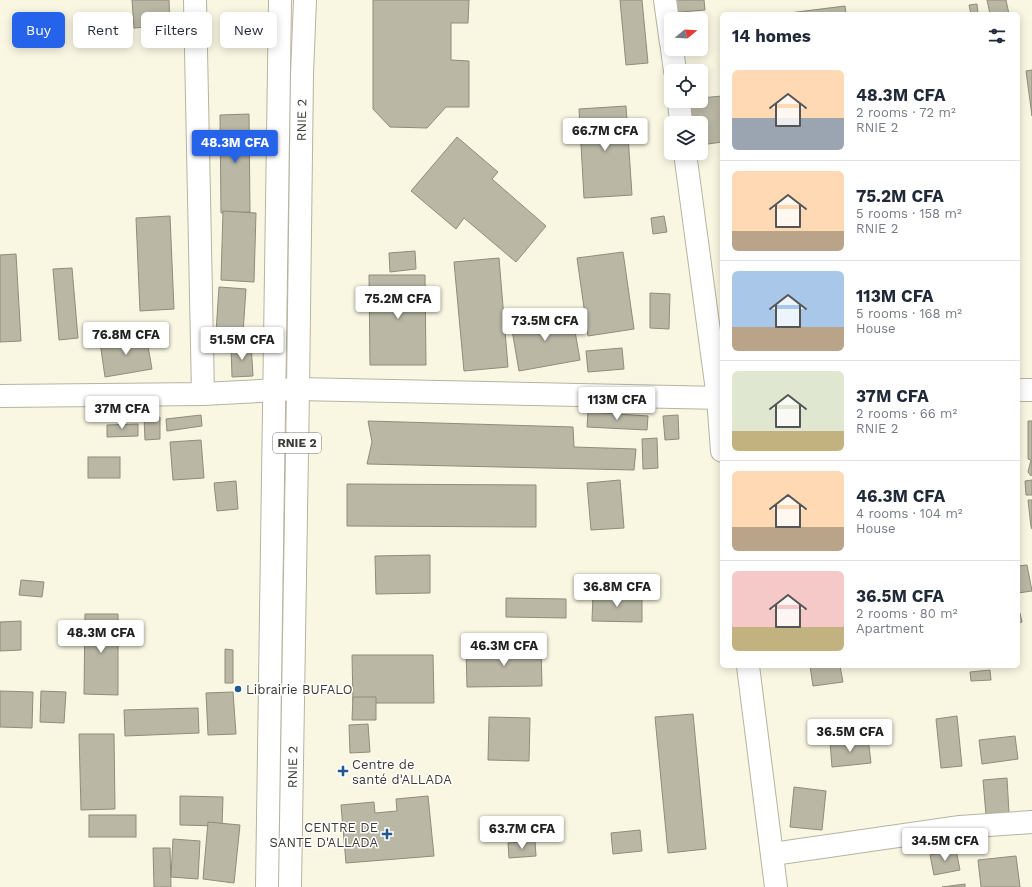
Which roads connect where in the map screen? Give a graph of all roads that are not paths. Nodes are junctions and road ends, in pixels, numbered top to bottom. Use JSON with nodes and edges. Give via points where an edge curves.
{"nodes":[{"id":1,"x":195,"y":0,"type":"edge"},
{"id":2,"x":280,"y":0,"type":"edge"},
{"id":3,"x":305,"y":0,"type":"edge"},
{"id":4,"x":665,"y":0,"type":"edge"},
{"id":5,"x":667,"y":12,"type":"edge"},
{"id":6,"x":302,"y":74,"type":"junction"},
{"id":7,"x":278,"y":76,"type":"junction"},
{"id":8,"x":686,"y":160,"type":"edge"},
{"id":9,"x":298,"y":389,"type":"junction"},
{"id":10,"x":1020,"y":390,"type":"edge"},
{"id":11,"x":1032,"y":390,"type":"edge"},
{"id":12,"x":274,"y":391,"type":"junction"},
{"id":13,"x":203,"y":394,"type":"junction"},
{"id":14,"x":0,"y":396,"type":"edge"},
{"id":15,"x":720,"y":398,"type":"edge"},
{"id":16,"x":748,"y":668,"type":"edge"},
{"id":17,"x":1032,"y":822,"type":"edge"},
{"id":18,"x":773,"y":854,"type":"junction"},
{"id":19,"x":267,"y":887,"type":"edge"},
{"id":20,"x":290,"y":887,"type":"edge"},
{"id":21,"x":776,"y":887,"type":"edge"}],
"edges":[{"from":1,"to":13,"type":"main road"},
{"from":2,"to":7,"type":"main road","name":"RNIE 2","number":"RNIE 2"},
{"from":3,"to":6,"type":"main road","name":"RNIE 2","number":"RNIE 2"},
{"from":4,"to":5,"type":"main road"},
{"from":6,"to":7,"type":"main road"},
{"from":6,"to":9,"type":"main road","name":"RNIE 2","number":"RNIE 2"},
{"from":7,"to":12,"type":"main road","name":"RNIE 2","number":"RNIE 2"},
{"from":8,"to":15,"type":"main road"},
{"from":9,"to":12,"type":"main road"},
{"from":9,"to":15,"type":"main road"},
{"from":9,"to":20,"type":"main road","name":"RNIE 2","number":"RNIE 2"},
{"from":10,"to":11,"type":"main road"},
{"from":12,"to":13,"type":"main road"},
{"from":12,"to":19,"type":"main road","name":"RNIE 2","number":"RNIE 2"},
{"from":13,"to":14,"type":"main road"},
{"from":16,"to":18,"type":"main road"},
{"from":17,"to":18,"type":"main road","via":[[960,827]]},
{"from":18,"to":21,"type":"main road"}]}
